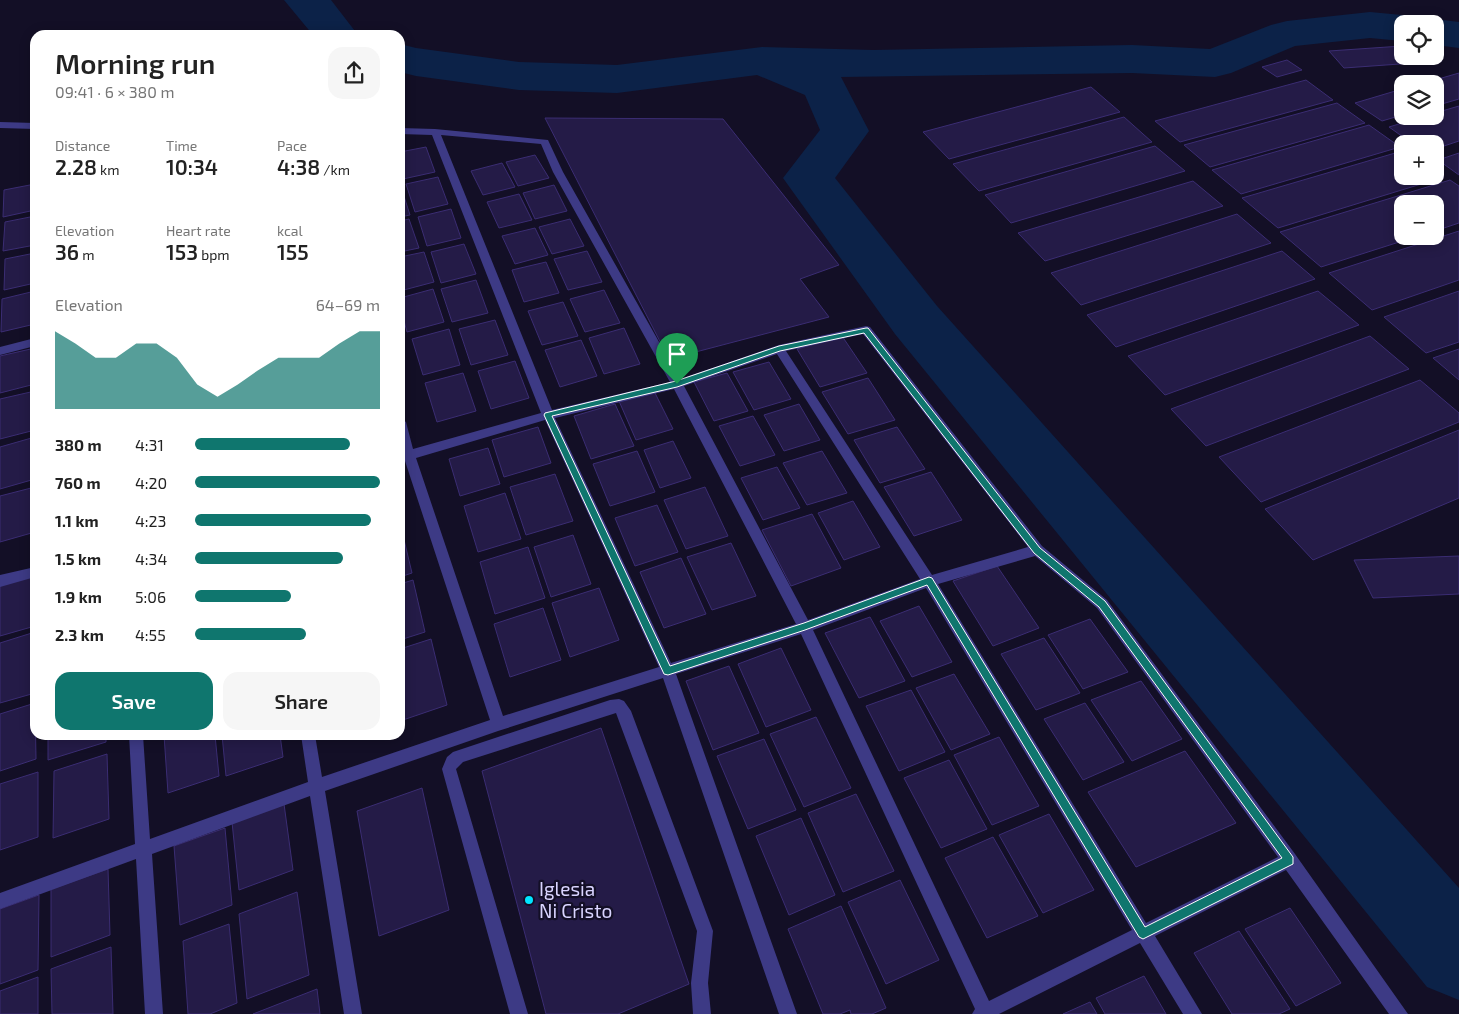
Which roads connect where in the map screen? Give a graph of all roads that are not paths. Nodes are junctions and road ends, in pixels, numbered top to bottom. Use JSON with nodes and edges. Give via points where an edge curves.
{"nodes":[{"id":1,"x":0,"y":125,"type":"edge"},
{"id":2,"x":30,"y":126,"type":"edge"},
{"id":3,"x":405,"y":131,"type":"edge"},
{"id":4,"x":435,"y":132,"type":"junction"},
{"id":5,"x":30,"y":343,"type":"edge"},
{"id":6,"x":779,"y":349,"type":"junction"},
{"id":7,"x":0,"y":351,"type":"edge"},
{"id":8,"x":677,"y":384,"type":"junction"},
{"id":9,"x":548,"y":415,"type":"junction"},
{"id":10,"x":405,"y":456,"type":"edge"},
{"id":11,"x":405,"y":459,"type":"edge"},
{"id":12,"x":1037,"y":550,"type":"junction"},
{"id":13,"x":30,"y":573,"type":"edge"},
{"id":14,"x":929,"y":580,"type":"junction"},
{"id":15,"x":0,"y":581,"type":"edge"},
{"id":16,"x":805,"y":627,"type":"junction"},
{"id":17,"x":668,"y":671,"type":"junction"},
{"id":18,"x":498,"y":724,"type":"junction"},
{"id":19,"x":136,"y":740,"type":"edge"},
{"id":20,"x":309,"y":740,"type":"edge"},
{"id":21,"x":317,"y":786,"type":"junction"},
{"id":22,"x":144,"y":850,"type":"junction"},
{"id":23,"x":1289,"y":860,"type":"junction"},
{"id":24,"x":0,"y":901,"type":"edge"},
{"id":25,"x":1143,"y":934,"type":"junction"},
{"id":26,"x":154,"y":1014,"type":"edge"},
{"id":27,"x":353,"y":1014,"type":"edge"},
{"id":28,"x":519,"y":1014,"type":"edge"},
{"id":29,"x":702,"y":1014,"type":"edge"},
{"id":30,"x":788,"y":1014,"type":"edge"},
{"id":31,"x":984,"y":1014,"type":"edge"},
{"id":32,"x":1193,"y":1014,"type":"edge"},
{"id":33,"x":1399,"y":1014,"type":"edge"}],
"edges":[{"from":1,"to":2,"type":"street"},
{"from":3,"to":4,"type":"street"},
{"from":4,"to":8,"type":"street","via":[[544,142]]},
{"from":4,"to":9,"type":"street"},
{"from":5,"to":7,"type":"street"},
{"from":6,"to":8,"type":"street"},
{"from":6,"to":12,"type":"street","via":[[866,330]]},
{"from":6,"to":14,"type":"street"},
{"from":8,"to":9,"type":"street"},
{"from":8,"to":16,"type":"street"},
{"from":9,"to":10,"type":"street"},
{"from":9,"to":17,"type":"street"},
{"from":11,"to":18,"type":"street"},
{"from":12,"to":14,"type":"street"},
{"from":12,"to":23,"type":"street","via":[[1102,604]]},
{"from":13,"to":15,"type":"street"},
{"from":14,"to":16,"type":"street"},
{"from":14,"to":25,"type":"street"},
{"from":16,"to":17,"type":"street"},
{"from":16,"to":31,"type":"street"},
{"from":17,"to":18,"type":"street"},
{"from":17,"to":30,"type":"street"},
{"from":18,"to":21,"type":"street"},
{"from":19,"to":22,"type":"street"},
{"from":20,"to":21,"type":"street"},
{"from":21,"to":22,"type":"street"},
{"from":21,"to":27,"type":"street"},
{"from":22,"to":24,"type":"street"},
{"from":22,"to":26,"type":"street"},
{"from":23,"to":25,"type":"street"},
{"from":23,"to":33,"type":"street"},
{"from":25,"to":31,"type":"street"},
{"from":25,"to":32,"type":"street"},
{"from":28,"to":29,"type":"street","via":[[449,769],[458,757],[610,706],[619,706],[624,711],[706,931],[698,1000]]}]}
